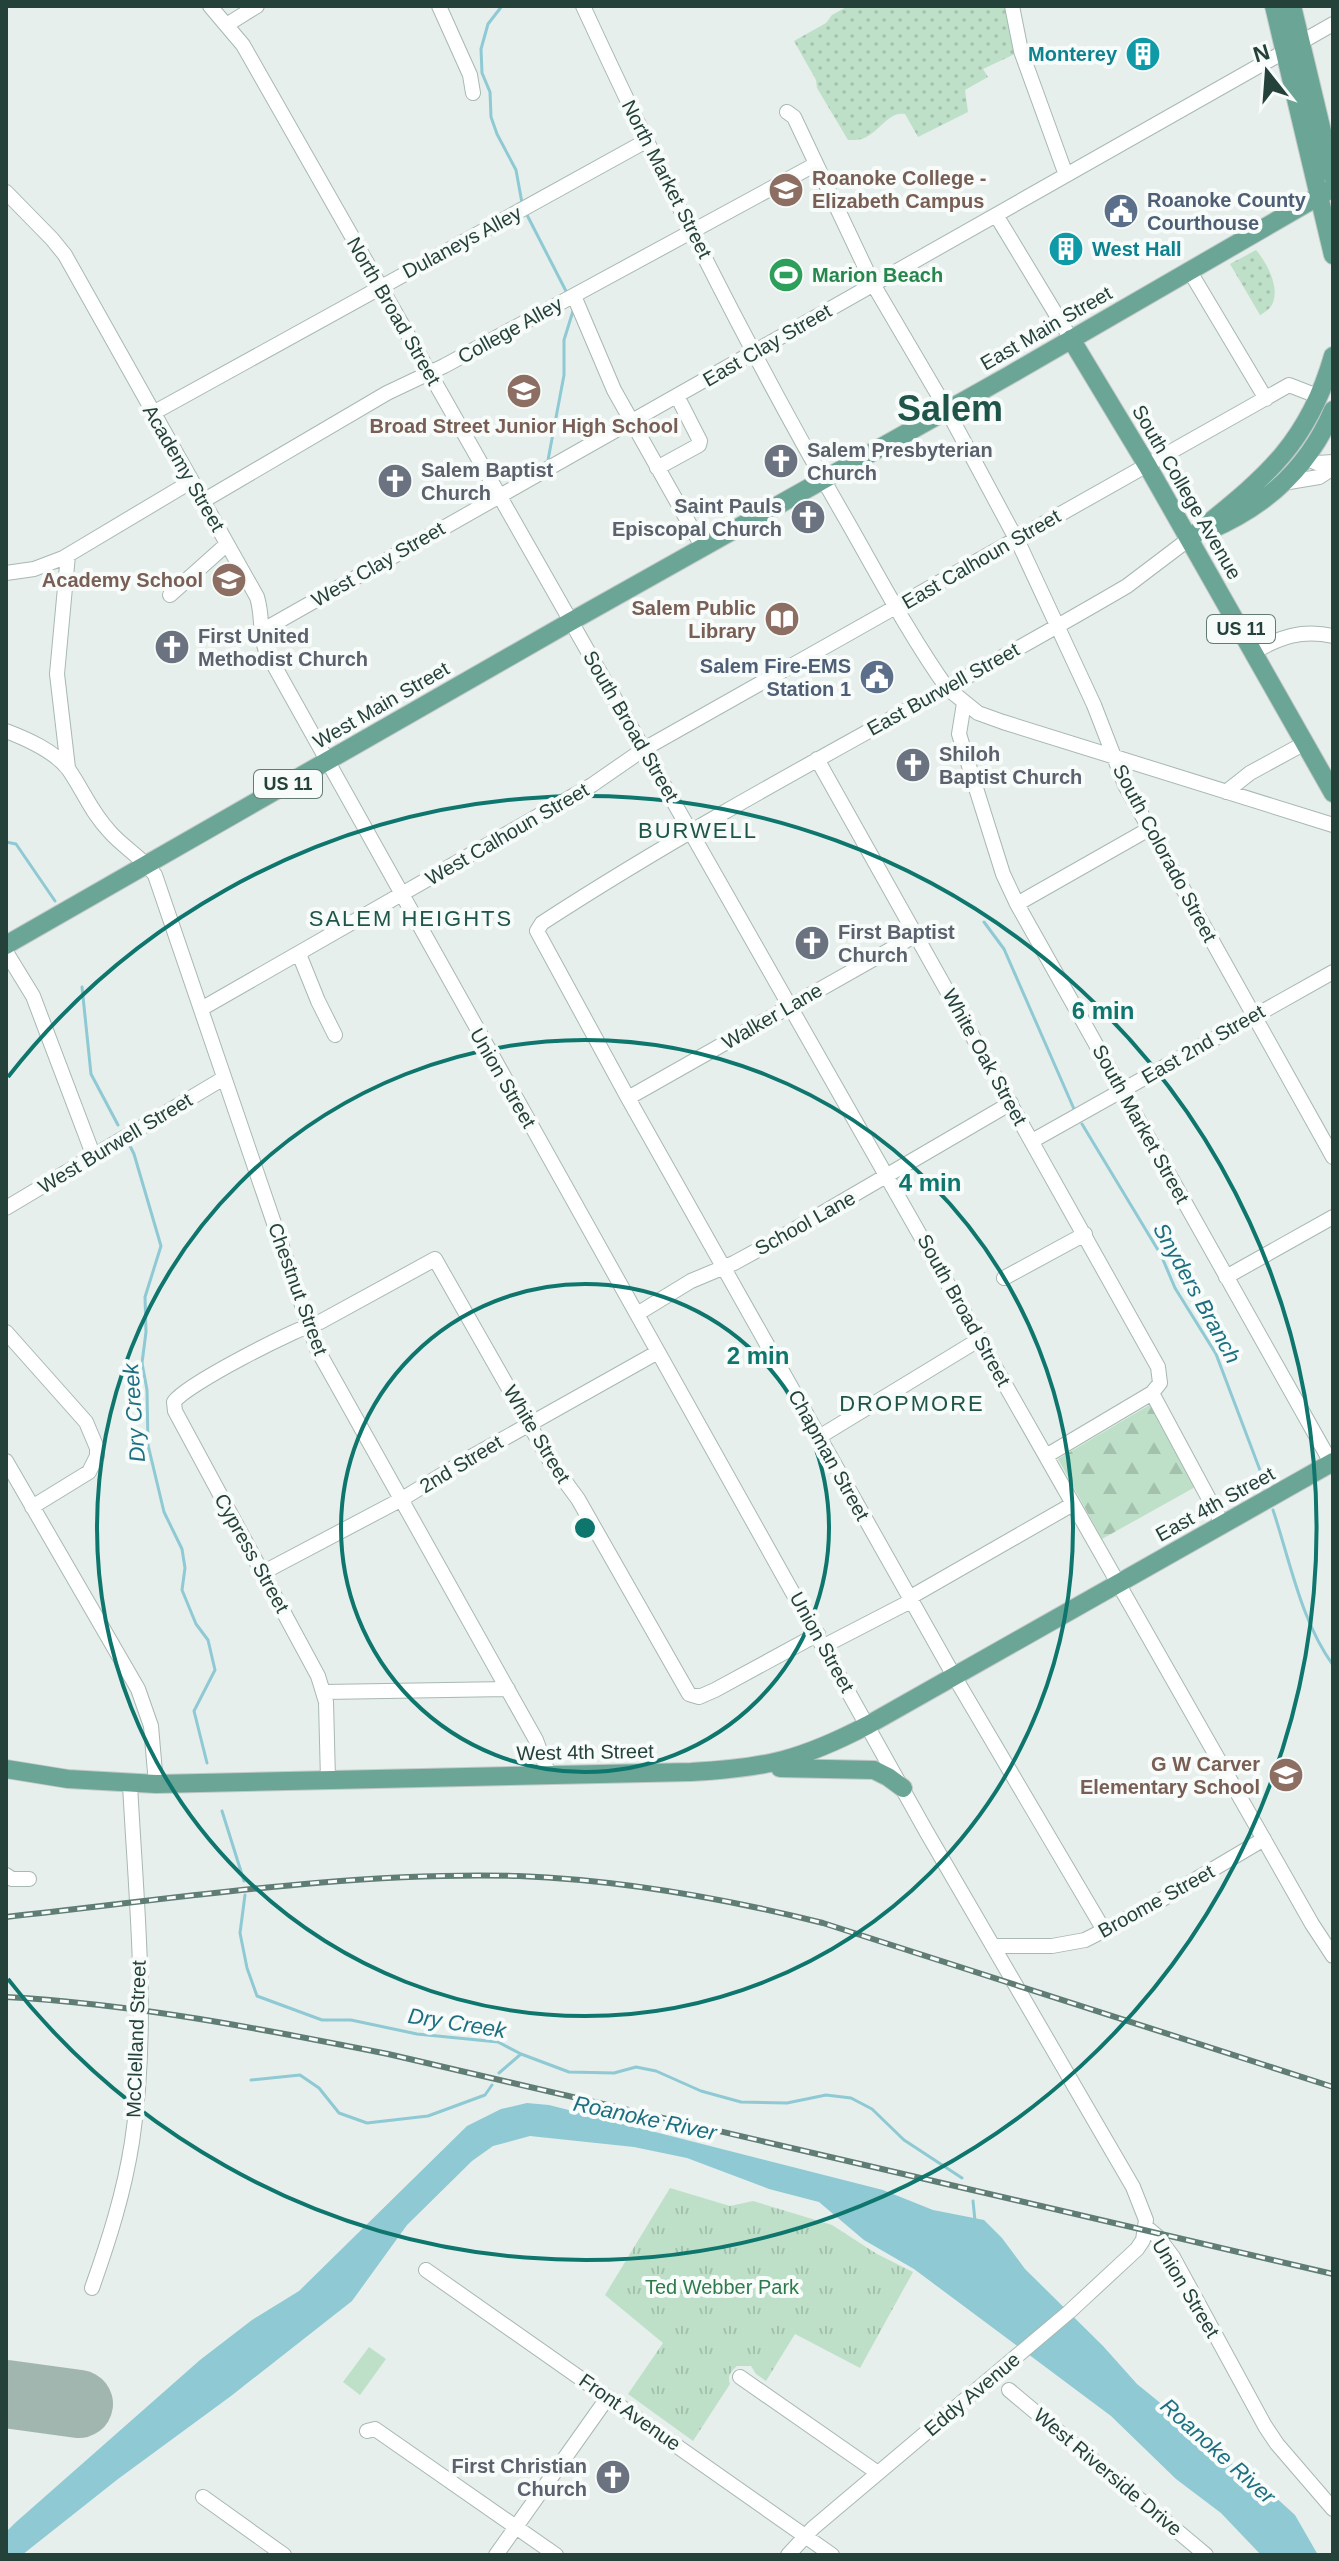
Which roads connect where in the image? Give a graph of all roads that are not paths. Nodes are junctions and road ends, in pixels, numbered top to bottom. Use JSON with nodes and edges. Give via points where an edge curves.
{"nodes":[{"id":1,"x":210,"y":6,"type":"edge"},
{"id":2,"x":257,"y":6,"type":"edge"},
{"id":3,"x":439,"y":6,"type":"edge"},
{"id":4,"x":583,"y":6,"type":"edge"},
{"id":5,"x":1012,"y":6,"type":"edge"},
{"id":6,"x":1274,"y":6,"type":"edge"},
{"id":7,"x":1292,"y":6,"type":"edge"},
{"id":8,"x":228,"y":24,"type":"junction"},
{"id":9,"x":1333,"y":24,"type":"edge"},
{"id":10,"x":1292,"y":47,"type":"junction"},
{"id":11,"x":473,"y":93,"type":"dead end"},
{"id":12,"x":787,"y":112,"type":"dead end"},
{"id":13,"x":646,"y":141,"type":"junction"},
{"id":14,"x":816,"y":164,"type":"junction"},
{"id":15,"x":1066,"y":175,"type":"junction"},
{"id":16,"x":1333,"y":177,"type":"edge"},
{"id":17,"x":6,"y":192,"type":"edge"},
{"id":18,"x":1326,"y":192,"type":"edge"},
{"id":19,"x":996,"y":215,"type":"junction"},
{"id":20,"x":692,"y":231,"type":"junction"},
{"id":21,"x":1333,"y":255,"type":"edge"},
{"id":22,"x":1189,"y":270,"type":"junction"},
{"id":23,"x":873,"y":284,"type":"junction"},
{"id":24,"x":379,"y":287,"type":"junction"},
{"id":25,"x":574,"y":296,"type":"junction"},
{"id":26,"x":1071,"y":339,"type":"junction"},
{"id":27,"x":753,"y":352,"type":"junction"},
{"id":28,"x":1333,"y":356,"type":"edge"},
{"id":29,"x":430,"y":373,"type":"junction"},
{"id":30,"x":677,"y":396,"type":"junction"},
{"id":31,"x":1266,"y":399,"type":"junction"},
{"id":32,"x":1326,"y":403,"type":"edge"},
{"id":33,"x":947,"y":410,"type":"junction"},
{"id":34,"x":153,"y":413,"type":"junction"},
{"id":35,"x":631,"y":422,"type":"junction"},
{"id":36,"x":1305,"y":458,"type":"junction"},
{"id":37,"x":1147,"y":465,"type":"junction"},
{"id":38,"x":1333,"y":465,"type":"edge"},
{"id":39,"x":657,"y":468,"type":"junction"},
{"id":40,"x":823,"y":480,"type":"junction"},
{"id":41,"x":192,"y":481,"type":"junction"},
{"id":42,"x":1283,"y":483,"type":"junction"},
{"id":43,"x":499,"y":496,"type":"junction"},
{"id":44,"x":203,"y":501,"type":"junction"},
{"id":45,"x":1017,"y":539,"type":"junction"},
{"id":46,"x":1189,"y":539,"type":"junction"},
{"id":47,"x":227,"y":544,"type":"junction"},
{"id":48,"x":703,"y":548,"type":"junction"},
{"id":49,"x":68,"y":555,"type":"junction"},
{"id":50,"x":6,"y":573,"type":"edge"},
{"id":51,"x":170,"y":595,"type":"dead end"},
{"id":52,"x":897,"y":607,"type":"junction"},
{"id":53,"x":570,"y":622,"type":"junction"},
{"id":54,"x":1058,"y":626,"type":"junction"},
{"id":55,"x":1333,"y":636,"type":"edge"},
{"id":56,"x":261,"y":637,"type":"junction"},
{"id":57,"x":1254,"y":652,"type":"junction"},
{"id":58,"x":947,"y":688,"type":"junction"},
{"id":59,"x":964,"y":703,"type":"junction"},
{"id":60,"x":6,"y":731,"type":"edge"},
{"id":61,"x":1305,"y":743,"type":"junction"},
{"id":62,"x":644,"y":749,"type":"junction"},
{"id":63,"x":1114,"y":757,"type":"junction"},
{"id":64,"x":817,"y":759,"type":"junction"},
{"id":65,"x":327,"y":761,"type":"junction"},
{"id":66,"x":68,"y":768,"type":"junction"},
{"id":67,"x":1226,"y":792,"type":"junction"},
{"id":68,"x":1333,"y":793,"type":"edge"},
{"id":69,"x":1333,"y":825,"type":"edge"},
{"id":70,"x":1149,"y":829,"type":"junction"},
{"id":71,"x":692,"y":831,"type":"junction"},
{"id":72,"x":147,"y":864,"type":"junction"},
{"id":73,"x":402,"y":895,"type":"junction"},
{"id":74,"x":1017,"y":904,"type":"junction"},
{"id":75,"x":916,"y":935,"type":"junction"},
{"id":76,"x":6,"y":945,"type":"edge"},
{"id":77,"x":6,"y":952,"type":"edge"},
{"id":78,"x":299,"y":954,"type":"junction"},
{"id":79,"x":1333,"y":972,"type":"edge"},
{"id":80,"x":792,"y":1005,"type":"junction"},
{"id":81,"x":201,"y":1009,"type":"junction"},
{"id":82,"x":1253,"y":1015,"type":"junction"},
{"id":83,"x":335,"y":1035,"type":"dead end"},
{"id":84,"x":224,"y":1078,"type":"junction"},
{"id":85,"x":1122,"y":1091,"type":"junction"},
{"id":86,"x":628,"y":1098,"type":"junction"},
{"id":87,"x":1011,"y":1103,"type":"junction"},
{"id":88,"x":1032,"y":1141,"type":"junction"},
{"id":89,"x":94,"y":1157,"type":"junction"},
{"id":90,"x":1333,"y":1157,"type":"edge"},
{"id":91,"x":888,"y":1175,"type":"junction"},
{"id":92,"x":6,"y":1208,"type":"edge"},
{"id":93,"x":1333,"y":1217,"type":"edge"},
{"id":94,"x":1085,"y":1234,"type":"junction"},
{"id":95,"x":723,"y":1267,"type":"junction"},
{"id":96,"x":1226,"y":1277,"type":"junction"},
{"id":97,"x":1004,"y":1278,"type":"dead end"},
{"id":98,"x":637,"y":1314,"type":"junction"},
{"id":99,"x":307,"y":1325,"type":"junction"},
{"id":100,"x":6,"y":1332,"type":"edge"},
{"id":101,"x":980,"y":1339,"type":"junction"},
{"id":102,"x":658,"y":1352,"type":"junction"},
{"id":103,"x":1152,"y":1393,"type":"junction"},
{"id":104,"x":529,"y":1423,"type":"junction"},
{"id":105,"x":819,"y":1437,"type":"junction"},
{"id":106,"x":1046,"y":1456,"type":"junction"},
{"id":107,"x":6,"y":1461,"type":"edge"},
{"id":108,"x":1332,"y":1464,"type":"edge"},
{"id":109,"x":402,"y":1499,"type":"junction"},
{"id":110,"x":1073,"y":1504,"type":"junction"},
{"id":111,"x":32,"y":1507,"type":"junction"},
{"id":112,"x":1223,"y":1525,"type":"junction"},
{"id":113,"x":262,"y":1573,"type":"junction"},
{"id":114,"x":1119,"y":1583,"type":"junction"},
{"id":115,"x":910,"y":1599,"type":"junction"},
{"id":116,"x":821,"y":1640,"type":"junction"},
{"id":117,"x":954,"y":1676,"type":"junction"},
{"id":118,"x":508,"y":1689,"type":"junction"},
{"id":119,"x":324,"y":1692,"type":"junction"},
{"id":120,"x":868,"y":1725,"type":"junction"},
{"id":121,"x":766,"y":1766,"type":"junction"},
{"id":122,"x":6,"y":1769,"type":"edge"},
{"id":123,"x":549,"y":1775,"type":"junction"},
{"id":124,"x":328,"y":1780,"type":"junction"},
{"id":125,"x":130,"y":1784,"type":"junction"},
{"id":126,"x":156,"y":1784,"type":"junction"},
{"id":127,"x":903,"y":1788,"type":"junction"},
{"id":128,"x":1264,"y":1839,"type":"junction"},
{"id":129,"x":6,"y":1875,"type":"edge"},
{"id":130,"x":29,"y":1879,"type":"dead end"},
{"id":131,"x":1105,"y":1932,"type":"junction"},
{"id":132,"x":993,"y":1946,"type":"junction"},
{"id":133,"x":1333,"y":1955,"type":"edge"},
{"id":134,"x":1146,"y":2227,"type":"junction"},
{"id":135,"x":426,"y":2270,"type":"dead end"},
{"id":136,"x":92,"y":2288,"type":"dead end"},
{"id":137,"x":740,"y":2377,"type":"dead end"},
{"id":138,"x":1009,"y":2390,"type":"dead end"},
{"id":139,"x":608,"y":2397,"type":"junction"},
{"id":140,"x":367,"y":2431,"type":"dead end"},
{"id":141,"x":878,"y":2473,"type":"junction"},
{"id":142,"x":203,"y":2497,"type":"dead end"},
{"id":143,"x":1333,"y":2509,"type":"edge"},
{"id":144,"x":516,"y":2526,"type":"junction"},
{"id":145,"x":805,"y":2536,"type":"junction"},
{"id":146,"x":284,"y":2555,"type":"edge"},
{"id":147,"x":496,"y":2555,"type":"edge"},
{"id":148,"x":556,"y":2555,"type":"edge"},
{"id":149,"x":788,"y":2555,"type":"edge"},
{"id":150,"x":832,"y":2555,"type":"edge"},
{"id":151,"x":1206,"y":2555,"type":"edge"}],
"edges":[{"from":1,"to":8,"type":"street","name":"North Broad Street"},
{"from":2,"to":8,"type":"street"},
{"from":3,"to":11,"type":"street"},
{"from":4,"to":13,"type":"street","name":"North Market Street"},
{"from":5,"to":15,"type":"street","via":[[1021,51]]},
{"from":6,"to":10,"type":"main road"},
{"from":7,"to":10,"type":"main road"},
{"from":8,"to":24,"type":"street","name":"North Broad Street"},
{"from":9,"to":10,"type":"street","name":"East Clay Street"},
{"from":10,"to":15,"type":"street","name":"East Clay Street"},
{"from":10,"to":16,"type":"main road"},
{"from":10,"to":18,"type":"main road"},
{"from":12,"to":14,"type":"street","name":"South Colorado Street"},
{"from":13,"to":20,"type":"street","name":"North Market Street"},
{"from":13,"to":24,"type":"street","name":"Dulaneys Alley"},
{"from":14,"to":20,"type":"street","name":"College Alley"},
{"from":14,"to":23,"type":"street","name":"South Colorado Street"},
{"from":15,"to":19,"type":"street","name":"East Clay Street"},
{"from":17,"to":34,"type":"street","name":"Academy Street","via":[[65,255]]},
{"from":18,"to":21,"type":"main road"},
{"from":18,"to":22,"type":"main road","name":"East Main Street"},
{"from":19,"to":23,"type":"street","name":"East Clay Street"},
{"from":19,"to":26,"type":"street"},
{"from":20,"to":25,"type":"street","name":"College Alley"},
{"from":20,"to":27,"type":"street","name":"North Market Street"},
{"from":22,"to":26,"type":"main road","name":"East Main Street"},
{"from":22,"to":31,"type":"street"},
{"from":23,"to":27,"type":"street","name":"East Clay Street"},
{"from":23,"to":33,"type":"street","name":"South Colorado Street"},
{"from":24,"to":29,"type":"street","name":"North Broad Street"},
{"from":24,"to":34,"type":"street","name":"Dulaneys Alley"},
{"from":25,"to":29,"type":"street","name":"College Alley"},
{"from":25,"to":35,"type":"street"},
{"from":26,"to":33,"type":"main road","name":"East Main Street","number":"US 11"},
{"from":26,"to":37,"type":"main road","name":"South College Avenue","number":"US 11"},
{"from":27,"to":30,"type":"street","name":"East Clay Street"},
{"from":27,"to":40,"type":"street","name":"North Market Street"},
{"from":28,"to":32,"type":"main road"},
{"from":29,"to":43,"type":"street","name":"North Broad Street"},
{"from":29,"to":44,"type":"street","name":"College Alley"},
{"from":30,"to":35,"type":"street","name":"East Clay Street"},
{"from":30,"to":39,"type":"street","via":[[699,445]]},
{"from":31,"to":32,"type":"street","name":"East Calhoun Street","via":[[1294,385]]},
{"from":31,"to":37,"type":"street","name":"East Calhoun Street"},
{"from":32,"to":36,"type":"main road"},
{"from":32,"to":46,"type":"main road","via":[[1280,461]]},
{"from":33,"to":40,"type":"main road","name":"East Main Street","number":"US 11"},
{"from":33,"to":45,"type":"street","name":"South Colorado Street"},
{"from":34,"to":41,"type":"street","name":"Academy Street"},
{"from":35,"to":39,"type":"street"},
{"from":35,"to":43,"type":"street","name":"East Clay Street"},
{"from":36,"to":38,"type":"street"},
{"from":36,"to":42,"type":"main road"},
{"from":37,"to":45,"type":"street","name":"East Calhoun Street"},
{"from":37,"to":46,"type":"main road","name":"South College Avenue","number":"US 11"},
{"from":38,"to":42,"type":"street","via":[[1319,477]]},
{"from":39,"to":48,"type":"street"},
{"from":40,"to":48,"type":"main road","name":"East Main Street","number":"US 11"},
{"from":40,"to":52,"type":"street"},
{"from":41,"to":44,"type":"street","name":"Academy Street"},
{"from":41,"to":49,"type":"street"},
{"from":42,"to":46,"type":"main road","via":[[1259,505]]},
{"from":43,"to":53,"type":"street","name":"North Broad Street"},
{"from":43,"to":56,"type":"street","name":"West Clay Street","via":[[272,625]]},
{"from":44,"to":47,"type":"street","name":"Academy Street"},
{"from":45,"to":52,"type":"street","name":"East Calhoun Street"},
{"from":45,"to":54,"type":"street","name":"South Colorado Street"},
{"from":46,"to":54,"type":"street","name":"East Burwell Street","via":[[1127,586]]},
{"from":46,"to":57,"type":"main road","name":"South College Avenue","number":"US 11"},
{"from":47,"to":51,"type":"street"},
{"from":47,"to":56,"type":"street","name":"Academy Street","via":[[257,597]]},
{"from":48,"to":53,"type":"main road","name":"East Main Street","number":"US 11"},
{"from":49,"to":50,"type":"street"},
{"from":49,"to":66,"type":"street","via":[[57,674]]},
{"from":52,"to":58,"type":"street"},
{"from":52,"to":62,"type":"street","name":"East Calhoun Street"},
{"from":53,"to":62,"type":"street","name":"South Broad Street"},
{"from":53,"to":65,"type":"main road","name":"West Main Street","number":"US 11"},
{"from":54,"to":58,"type":"street","name":"East Burwell Street"},
{"from":54,"to":63,"type":"street","name":"South Colorado Street"},
{"from":55,"to":57,"type":"street","via":[[1299,633]]},
{"from":56,"to":65,"type":"street","name":"Academy Street"},
{"from":57,"to":61,"type":"main road","name":"South College Avenue","number":"US 11"},
{"from":58,"to":59,"type":"street"},
{"from":58,"to":64,"type":"street","name":"East Burwell Street"},
{"from":59,"to":63,"type":"street","via":[[978,713]]},
{"from":59,"to":74,"type":"street","name":"South Market Street","via":[[959,734]]},
{"from":60,"to":66,"type":"street","via":[[34,743]]},
{"from":61,"to":67,"type":"street"},
{"from":61,"to":68,"type":"main road","name":"South College Avenue","number":"US 11"},
{"from":62,"to":71,"type":"street","name":"South Broad Street"},
{"from":62,"to":73,"type":"street","name":"West Calhoun Street"},
{"from":63,"to":67,"type":"street"},
{"from":63,"to":70,"type":"street","name":"South Colorado Street"},
{"from":64,"to":71,"type":"street","name":"East Burwell Street"},
{"from":64,"to":75,"type":"street","name":"White Oak Street"},
{"from":65,"to":72,"type":"main road","name":"West Main Street","number":"US 11"},
{"from":65,"to":73,"type":"street","name":"Union Street"},
{"from":66,"to":72,"type":"street","via":[[99,821]]},
{"from":67,"to":69,"type":"street"},
{"from":70,"to":74,"type":"street"},
{"from":70,"to":82,"type":"street","name":"South Colorado Street"},
{"from":71,"to":80,"type":"street","name":"South Broad Street"},
{"from":71,"to":86,"type":"street","name":"Chapman Street","via":[[573,903],[537,931]]},
{"from":72,"to":76,"type":"main road","name":"West Main Street","number":"US 11"},
{"from":72,"to":81,"type":"street","name":"Chestnut Street"},
{"from":73,"to":78,"type":"street","name":"West Calhoun Street"},
{"from":73,"to":98,"type":"street","name":"Union Street"},
{"from":74,"to":85,"type":"street","name":"South Market Street"},
{"from":75,"to":80,"type":"street","name":"Walker Lane"},
{"from":75,"to":87,"type":"street","name":"White Oak Street"},
{"from":77,"to":89,"type":"street","via":[[33,996]]},
{"from":78,"to":81,"type":"street","name":"West Calhoun Street"},
{"from":78,"to":83,"type":"street"},
{"from":79,"to":82,"type":"street","name":"East 2nd Street"},
{"from":80,"to":86,"type":"street","name":"Walker Lane"},
{"from":80,"to":91,"type":"street","name":"South Broad Street"},
{"from":81,"to":84,"type":"street","name":"Chestnut Street"},
{"from":82,"to":85,"type":"street","name":"East 2nd Street"},
{"from":82,"to":90,"type":"street","name":"South Colorado Street"},
{"from":84,"to":89,"type":"street","name":"West Burwell Street"},
{"from":84,"to":99,"type":"street","name":"Chestnut Street"},
{"from":85,"to":88,"type":"street","name":"East 2nd Street"},
{"from":85,"to":96,"type":"street","name":"South Market Street"},
{"from":86,"to":95,"type":"street","name":"Chapman Street"},
{"from":87,"to":88,"type":"street","name":"White Oak Street"},
{"from":87,"to":91,"type":"street","name":"School Lane"},
{"from":88,"to":94,"type":"street","name":"White Oak Street"},
{"from":89,"to":92,"type":"street","name":"West Burwell Street"},
{"from":91,"to":95,"type":"street","name":"School Lane"},
{"from":91,"to":101,"type":"street","name":"South Broad Street"},
{"from":93,"to":96,"type":"street"},
{"from":94,"to":97,"type":"street"},
{"from":94,"to":103,"type":"street","name":"White Oak Street","via":[[1153,1355],[1160,1379]]},
{"from":95,"to":98,"type":"street","name":"School Lane"},
{"from":95,"to":105,"type":"street","name":"Chapman Street"},
{"from":96,"to":108,"type":"street","name":"South Market Street"},
{"from":98,"to":102,"type":"street","name":"Union Street"},
{"from":99,"to":104,"type":"street","name":"White Street","via":[[435,1259]]},
{"from":99,"to":109,"type":"street","name":"Chestnut Street"},
{"from":99,"to":113,"type":"street","name":"Cypress Street","via":[[183,1392],[173,1407]]},
{"from":100,"to":111,"type":"street","via":[[86,1422],[97,1448],[89,1472]]},
{"from":101,"to":105,"type":"street"},
{"from":101,"to":106,"type":"street","name":"South Broad Street"},
{"from":102,"to":104,"type":"street","name":"2nd Street"},
{"from":102,"to":116,"type":"street","name":"Union Street"},
{"from":103,"to":106,"type":"street"},
{"from":103,"to":112,"type":"street"},
{"from":104,"to":109,"type":"street","name":"2nd Street"},
{"from":104,"to":116,"type":"street","name":"White Street","via":[[687,1691],[699,1697]]},
{"from":105,"to":115,"type":"street","name":"Chapman Street"},
{"from":106,"to":110,"type":"street","name":"South Broad Street"},
{"from":107,"to":111,"type":"street"},
{"from":108,"to":112,"type":"main road","name":"East 4th Street"},
{"from":109,"to":113,"type":"street","name":"2nd Street"},
{"from":109,"to":118,"type":"street","name":"Chestnut Street"},
{"from":110,"to":114,"type":"street","name":"South Broad Street"},
{"from":110,"to":115,"type":"street"},
{"from":111,"to":126,"type":"street","via":[[138,1689],[151,1726]]},
{"from":112,"to":114,"type":"main road","name":"East 4th Street"},
{"from":113,"to":119,"type":"street","name":"Cypress Street"},
{"from":114,"to":117,"type":"main road","name":"West 4th Street"},
{"from":114,"to":128,"type":"street","name":"South Broad Street"},
{"from":115,"to":116,"type":"street"},
{"from":115,"to":117,"type":"street","name":"Chapman Street"},
{"from":116,"to":120,"type":"street","name":"Union Street"},
{"from":117,"to":120,"type":"main road","name":"West 4th Street"},
{"from":117,"to":131,"type":"street","name":"Chapman Street"},
{"from":118,"to":119,"type":"street"},
{"from":118,"to":123,"type":"street","name":"Chestnut Street"},
{"from":119,"to":124,"type":"street","name":"Cypress Street"},
{"from":120,"to":121,"type":"main road","name":"West 4th Street","via":[[808,1754]]},
{"from":120,"to":127,"type":"street","name":"Union Street"},
{"from":121,"to":123,"type":"main road","name":"West 4th Street"},
{"from":121,"to":127,"type":"main road","via":[[874,1770]]},
{"from":122,"to":125,"type":"main road","name":"West 4th Street"},
{"from":123,"to":124,"type":"main road","name":"West 4th Street"},
{"from":124,"to":126,"type":"main road","name":"West 4th Street"},
{"from":125,"to":126,"type":"main road","name":"West 4th Street"},
{"from":125,"to":136,"type":"street","name":"McClelland Street","via":[[140,1978],[136,2108],[117,2215]]},
{"from":127,"to":132,"type":"street","name":"Union Street"},
{"from":128,"to":131,"type":"street","name":"Broome Street"},
{"from":128,"to":133,"type":"street","name":"South Broad Street"},
{"from":129,"to":130,"type":"street"},
{"from":131,"to":132,"type":"street","name":"Broome Street","via":[[1052,1946]]},
{"from":132,"to":134,"type":"street","name":"Union Street","via":[[1133,2187]]},
{"from":134,"to":141,"type":"street","name":"Eddy Avenue","via":[[1137,2249],[1069,2312]]},
{"from":134,"to":143,"type":"street","name":"Union Street","via":[[1173,2257],[1277,2444]]},
{"from":135,"to":139,"type":"street","name":"Front Avenue"},
{"from":137,"to":141,"type":"street"},
{"from":138,"to":151,"type":"street","name":"West Riverside Drive"},
{"from":139,"to":144,"type":"street"},
{"from":139,"to":145,"type":"street","name":"Front Avenue"},
{"from":140,"to":144,"type":"street","via":[[375,2429]]},
{"from":141,"to":145,"type":"street","name":"Eddy Avenue"},
{"from":142,"to":146,"type":"street"},
{"from":144,"to":147,"type":"street"},
{"from":144,"to":148,"type":"street"},
{"from":145,"to":149,"type":"street","name":"Eddy Avenue"},
{"from":145,"to":150,"type":"street","name":"Front Avenue"}]}
